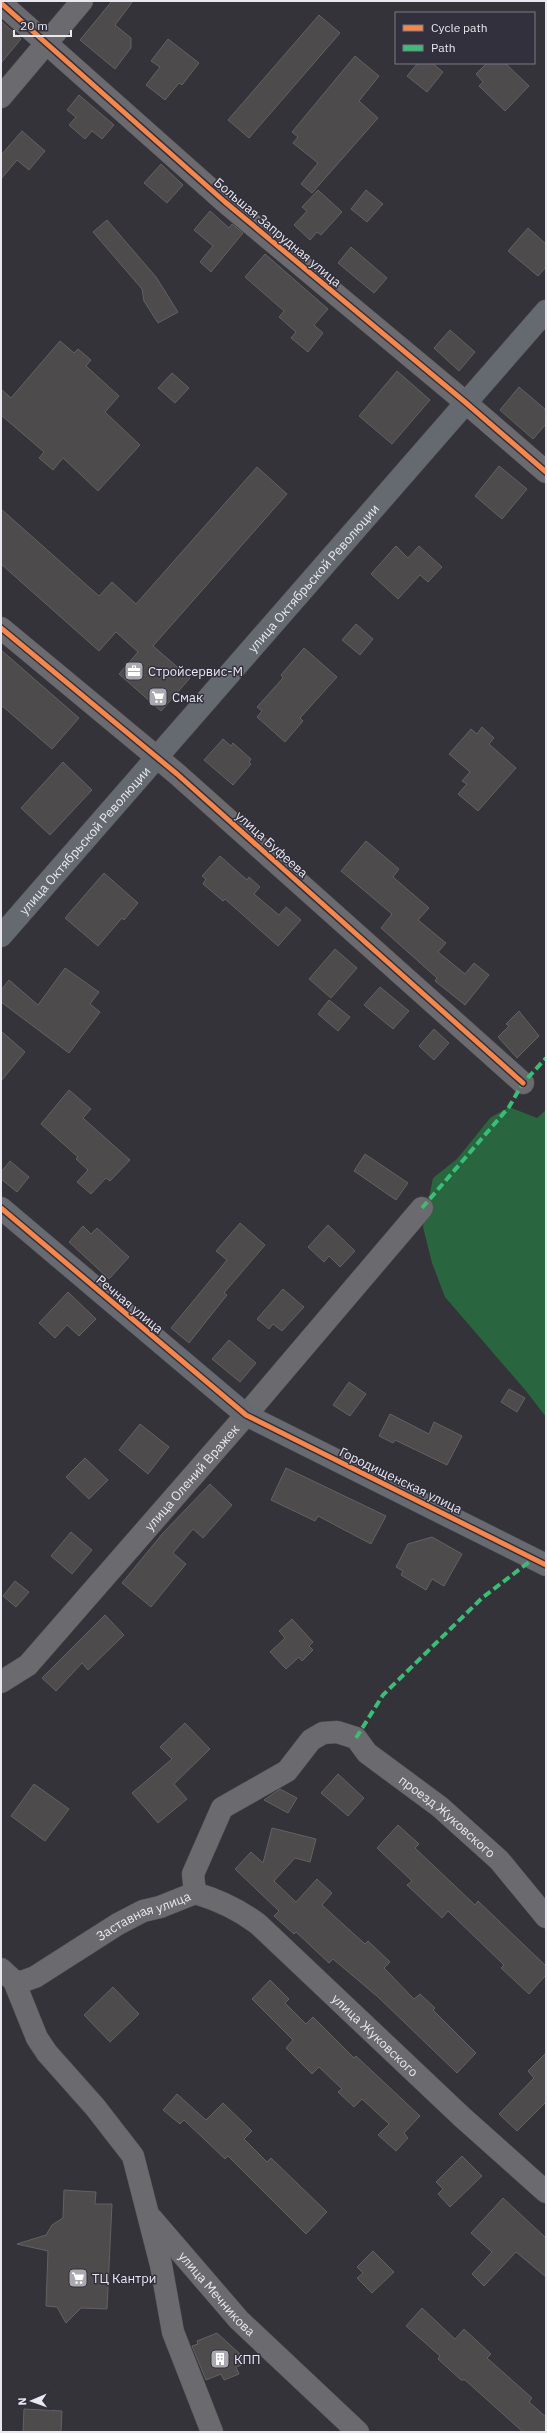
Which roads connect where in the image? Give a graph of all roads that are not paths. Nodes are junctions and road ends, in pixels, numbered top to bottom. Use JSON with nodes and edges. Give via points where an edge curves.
{"nodes":[{"id":1,"x":82,"y":1,"type":"edge"},
{"id":2,"x":1,"y":3,"type":"edge"},
{"id":3,"x":47,"y":42,"type":"junction"},
{"id":4,"x":1,"y":97,"type":"edge"},
{"id":5,"x":546,"y":310,"type":"edge"},
{"id":6,"x":466,"y":402,"type":"junction"},
{"id":7,"x":546,"y":472,"type":"edge"},
{"id":8,"x":1,"y":628,"type":"edge"},
{"id":9,"x":157,"y":757,"type":"junction"},
{"id":10,"x":1,"y":936,"type":"edge"},
{"id":11,"x":523,"y":1083,"type":"dead end"},
{"id":12,"x":1,"y":1208,"type":"edge"},
{"id":13,"x":422,"y":1208,"type":"dead end"},
{"id":14,"x":246,"y":1416,"type":"junction"},
{"id":15,"x":546,"y":1565,"type":"edge"},
{"id":16,"x":1,"y":1682,"type":"edge"},
{"id":17,"x":337,"y":1732,"type":"joint"},
{"id":18,"x":195,"y":1893,"type":"junction"},
{"id":19,"x":546,"y":1917,"type":"edge"},
{"id":20,"x":7,"y":1975,"type":"edge"},
{"id":21,"x":546,"y":2192,"type":"edge"},
{"id":22,"x":150,"y":2217,"type":"junction"},
{"id":23,"x":212,"y":2432,"type":"edge"},
{"id":24,"x":358,"y":2432,"type":"edge"}],
"edges":[{"from":1,"to":3,"type":"street"},
{"from":2,"to":3,"type":"street","name":"Большая Запрудная улица"},
{"from":3,"to":4,"type":"street"},
{"from":3,"to":6,"type":"street","name":"Большая Запрудная улица","via":[[225,202]]},
{"from":5,"to":6,"type":"main road","name":"улица Октябрьской Революции"},
{"from":6,"to":7,"type":"street","name":"Большая Запрудная улица"},
{"from":6,"to":9,"type":"main road","name":"улица Октябрьской Революции"},
{"from":8,"to":9,"type":"street","name":"улица Буфеева"},
{"from":9,"to":10,"type":"main road","name":"улица Октябрьской Революции"},
{"from":9,"to":11,"type":"street","name":"улица Буфеева"},
{"from":12,"to":14,"type":"street","name":"Речная улица"},
{"from":13,"to":14,"type":"street","name":"улица Олений Вражек"},
{"from":14,"to":15,"type":"street","name":"Городищенская улица","via":[[408,1494]]},
{"from":14,"to":16,"type":"street","name":"улица Олений Вражек","via":[[28,1665]]},
{"from":17,"to":18,"type":"street","name":"Заставная улица","via":[[323,1732],[311,1740],[287,1771],[222,1808],[193,1874]]},
{"from":17,"to":19,"type":"street","name":"проезд Жуковского","via":[[356,1738],[367,1753],[440,1807],[499,1860]]},
{"from":18,"to":20,"type":"street","name":"Заставная улица","via":[[143,1911],[118,1924],[40,1974],[21,1982]]},
{"from":18,"to":21,"type":"street","name":"улица Жуковского","via":[[216,1899],[258,1924]]},
{"from":20,"to":22,"type":"street","name":"улица Мечникова","via":[[47,2053],[95,2107],[133,2156]]},
{"from":22,"to":23,"type":"street","name":"улица Мечникова","via":[[173,2332]]},
{"from":22,"to":24,"type":"street","name":"улица Мечникова","via":[[239,2320]]}]}
